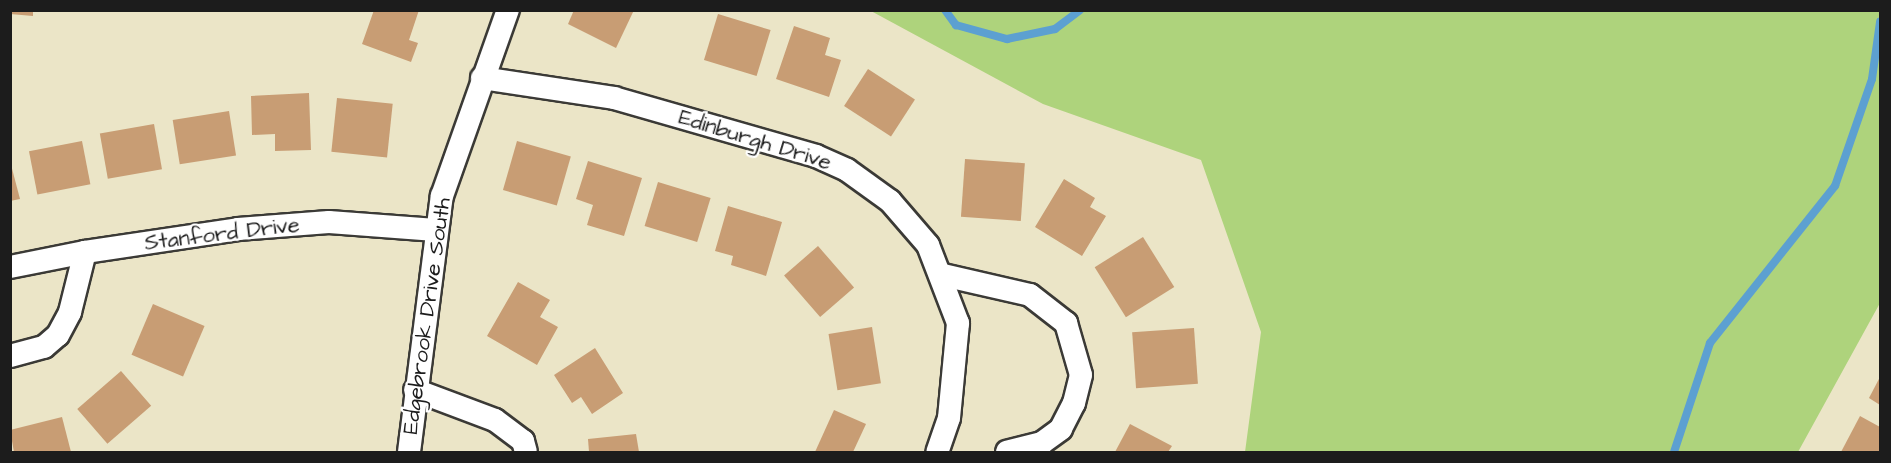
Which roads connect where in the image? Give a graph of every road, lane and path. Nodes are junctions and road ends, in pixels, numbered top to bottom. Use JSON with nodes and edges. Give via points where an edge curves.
{"nodes":[{"id":1,"x":508,"y":10,"type":"edge"},
{"id":2,"x":482,"y":78,"type":"junction"},
{"id":3,"x":436,"y":231,"type":"junction"},
{"id":4,"x":85,"y":252,"type":"junction"},
{"id":5,"x":10,"y":267,"type":"edge"},
{"id":6,"x":943,"y":275,"type":"junction"},
{"id":7,"x":10,"y":356,"type":"edge"},
{"id":8,"x":416,"y":390,"type":"junction"},
{"id":9,"x":942,"y":452,"type":"edge"},
{"id":10,"x":409,"y":453,"type":"edge"},
{"id":11,"x":526,"y":453,"type":"edge"},
{"id":12,"x":1007,"y":453,"type":"edge"}],
"edges":[{"from":1,"to":2,"type":"street","name":"Edgebrook Drive South"},
{"from":2,"to":3,"type":"street","name":"Edgebrook Drive South","via":[[442,196]]},
{"from":2,"to":6,"type":"street","name":"Edinburgh Drive","via":[[614,98],[816,156],[847,170],[890,201],[928,245]]},
{"from":3,"to":4,"type":"street","name":"Stanford Drive","via":[[329,222],[238,230]]},
{"from":3,"to":8,"type":"street","name":"Edgebrook Drive South"},
{"from":4,"to":5,"type":"street","name":"Stanford Drive"},
{"from":4,"to":7,"type":"street","via":[[69,312],[58,335],[44,347]]},
{"from":6,"to":9,"type":"street","name":"Edinburgh Drive","via":[[958,323],[950,418]]},
{"from":6,"to":12,"type":"street","via":[[1030,295],[1066,323],[1081,375],[1074,403],[1061,429],[1042,442]]},
{"from":8,"to":10,"type":"street","name":"Edgebrook Drive South"},
{"from":8,"to":11,"type":"street","via":[[495,420],[523,441]]}]}
